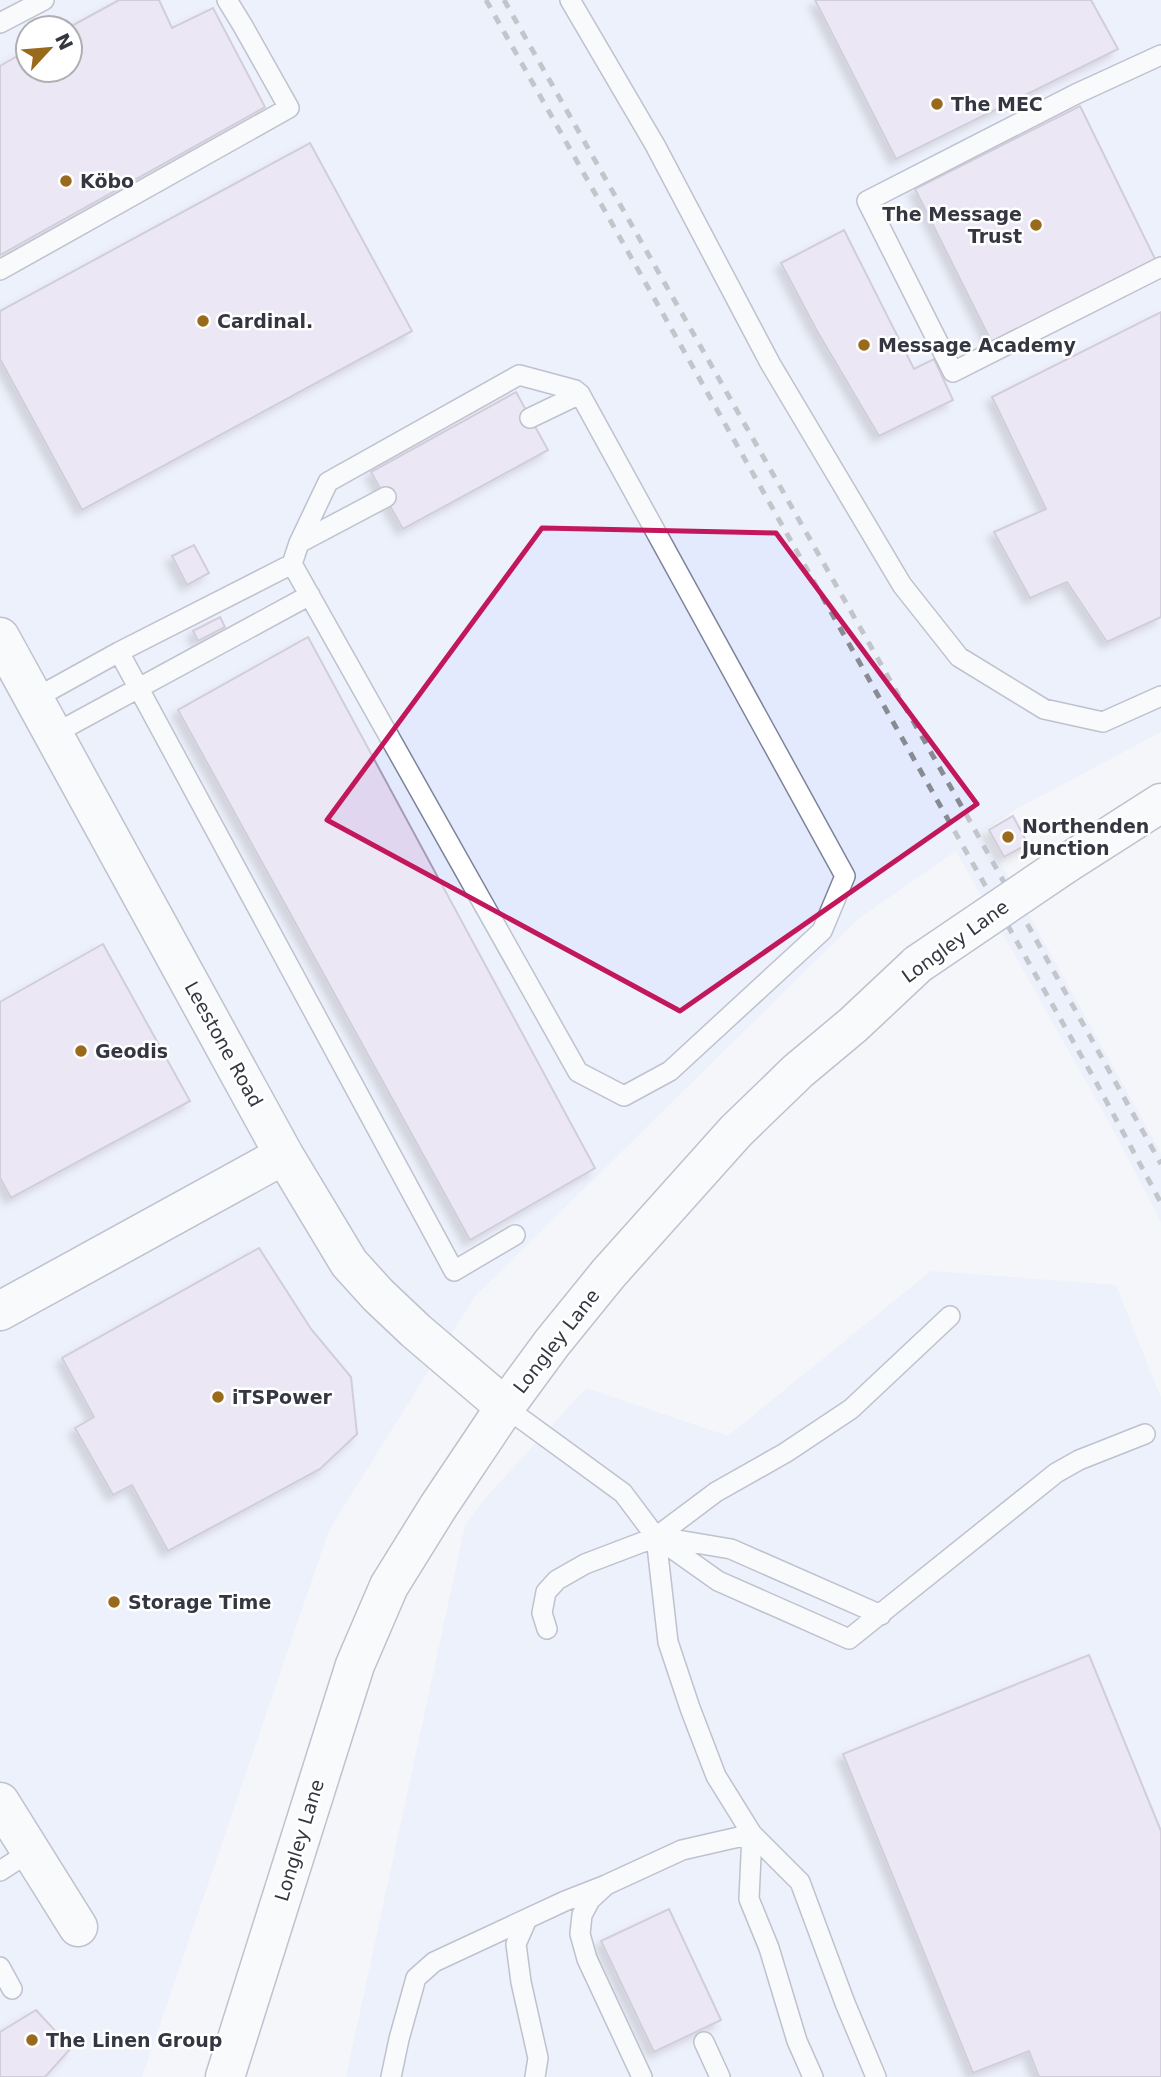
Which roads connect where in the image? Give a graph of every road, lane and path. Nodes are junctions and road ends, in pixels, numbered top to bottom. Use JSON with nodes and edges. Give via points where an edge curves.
{"nodes":[{"id":1,"x":44,"y":0,"type":"edge"},
{"id":2,"x":227,"y":0,"type":"edge"},
{"id":3,"x":570,"y":0,"type":"edge"},
{"id":4,"x":0,"y":23,"type":"edge"},
{"id":5,"x":1161,"y":55,"type":"edge"},
{"id":6,"x":1161,"y":267,"type":"edge"},
{"id":7,"x":0,"y":270,"type":"edge"},
{"id":8,"x":580,"y":394,"type":"junction"},
{"id":9,"x":530,"y":418,"type":"dead end"},
{"id":10,"x":386,"y":497,"type":"dead end"},
{"id":11,"x":299,"y":543,"type":"junction"},
{"id":12,"x":292,"y":564,"type":"junction"},
{"id":13,"x":310,"y":595,"type":"junction"},
{"id":14,"x":0,"y":637,"type":"edge"},
{"id":15,"x":119,"y":652,"type":"junction"},
{"id":16,"x":138,"y":688,"type":"junction"},
{"id":17,"x":1161,"y":696,"type":"edge"},
{"id":18,"x":34,"y":699,"type":"junction"},
{"id":19,"x":54,"y":734,"type":"junction"},
{"id":20,"x":1161,"y":803,"type":"edge"},
{"id":21,"x":284,"y":1155,"type":"junction"},
{"id":22,"x":515,"y":1235,"type":"dead end"},
{"id":23,"x":0,"y":1311,"type":"edge"},
{"id":24,"x":950,"y":1316,"type":"dead end"},
{"id":25,"x":505,"y":1407,"type":"junction"},
{"id":26,"x":1145,"y":1434,"type":"dead end"},
{"id":27,"x":656,"y":1537,"type":"junction"},
{"id":28,"x":881,"y":1615,"type":"junction"},
{"id":29,"x":547,"y":1629,"type":"dead end"},
{"id":30,"x":0,"y":1802,"type":"edge"},
{"id":31,"x":752,"y":1834,"type":"junction"},
{"id":32,"x":15,"y":1861,"type":"edge"},
{"id":33,"x":606,"y":1885,"type":"junction"},
{"id":34,"x":527,"y":1919,"type":"junction"},
{"id":35,"x":78,"y":1927,"type":"dead end"},
{"id":36,"x":0,"y":1967,"type":"edge"},
{"id":37,"x":12,"y":1989,"type":"dead end"},
{"id":38,"x":704,"y":2042,"type":"dead end"},
{"id":39,"x":225,"y":2077,"type":"edge"},
{"id":40,"x":391,"y":2077,"type":"edge"},
{"id":41,"x":535,"y":2077,"type":"edge"},
{"id":42,"x":642,"y":2077,"type":"edge"},
{"id":43,"x":720,"y":2077,"type":"edge"},
{"id":44,"x":813,"y":2077,"type":"edge"},
{"id":45,"x":876,"y":2077,"type":"edge"}],
"edges":[{"from":1,"to":4,"type":"lane"},
{"from":2,"to":7,"type":"lane","via":[[289,108]]},
{"from":3,"to":17,"type":"lane","via":[[654,145],[770,363],[902,585],[959,657],[1044,709],[1103,722]]},
{"from":5,"to":6,"type":"lane","via":[[867,201],[953,372]]},
{"from":8,"to":9,"type":"lane"},
{"from":8,"to":11,"type":"lane","via":[[519,375],[328,482]]},
{"from":8,"to":13,"type":"lane","via":[[845,876],[822,931],[670,1071],[624,1096],[578,1072]]},
{"from":10,"to":11,"type":"lane"},
{"from":11,"to":12,"type":"lane"},
{"from":12,"to":13,"type":"lane"},
{"from":12,"to":15,"type":"lane"},
{"from":13,"to":16,"type":"lane"},
{"from":14,"to":18,"type":"main road","name":"Leestone Road"},
{"from":15,"to":16,"type":"lane"},
{"from":15,"to":18,"type":"lane"},
{"from":16,"to":19,"type":"lane"},
{"from":16,"to":22,"type":"lane","via":[[454,1271]]},
{"from":18,"to":19,"type":"main road","name":"Leestone Road"},
{"from":19,"to":21,"type":"main road","name":"Leestone Road"},
{"from":20,"to":25,"type":"main road","name":"Longley Lane","bridge":true,"via":[[918,964],[798,1071],[736,1131],[608,1273]]},
{"from":21,"to":23,"type":"main road"},
{"from":21,"to":25,"type":"main road","name":"Leestone Road","via":[[349,1263],[416,1331]]},
{"from":24,"to":27,"type":"lane","via":[[851,1409],[716,1492]]},
{"from":25,"to":27,"type":"lane","via":[[623,1493]]},
{"from":25,"to":39,"type":"main road","name":"Longley Lane","via":[[389,1586],[355,1665]]},
{"from":26,"to":28,"type":"lane","via":[[1056,1473]]},
{"from":27,"to":28,"type":"lane","via":[[731,1549]]},
{"from":27,"to":28,"type":"lane","via":[[718,1581],[849,1639]]},
{"from":27,"to":29,"type":"lane","via":[[585,1563],[557,1580],[546,1592],[541,1613]]},
{"from":27,"to":31,"type":"lane","via":[[668,1642],[716,1776]]},
{"from":30,"to":32,"type":"main road"},
{"from":31,"to":33,"type":"lane","via":[[682,1850]]},
{"from":31,"to":44,"type":"lane","via":[[749,1899]]},
{"from":31,"to":45,"type":"lane","via":[[800,1882]]},
{"from":32,"to":35,"type":"main road"},
{"from":33,"to":34,"type":"lane"},
{"from":33,"to":42,"type":"lane","via":[[582,1915],[580,1934],[587,1959]]},
{"from":34,"to":40,"type":"lane","via":[[434,1962],[416,1978]]},
{"from":34,"to":41,"type":"lane","via":[[516,1944],[538,2058]]},
{"from":36,"to":37,"type":"lane"},
{"from":38,"to":43,"type":"lane"}]}
